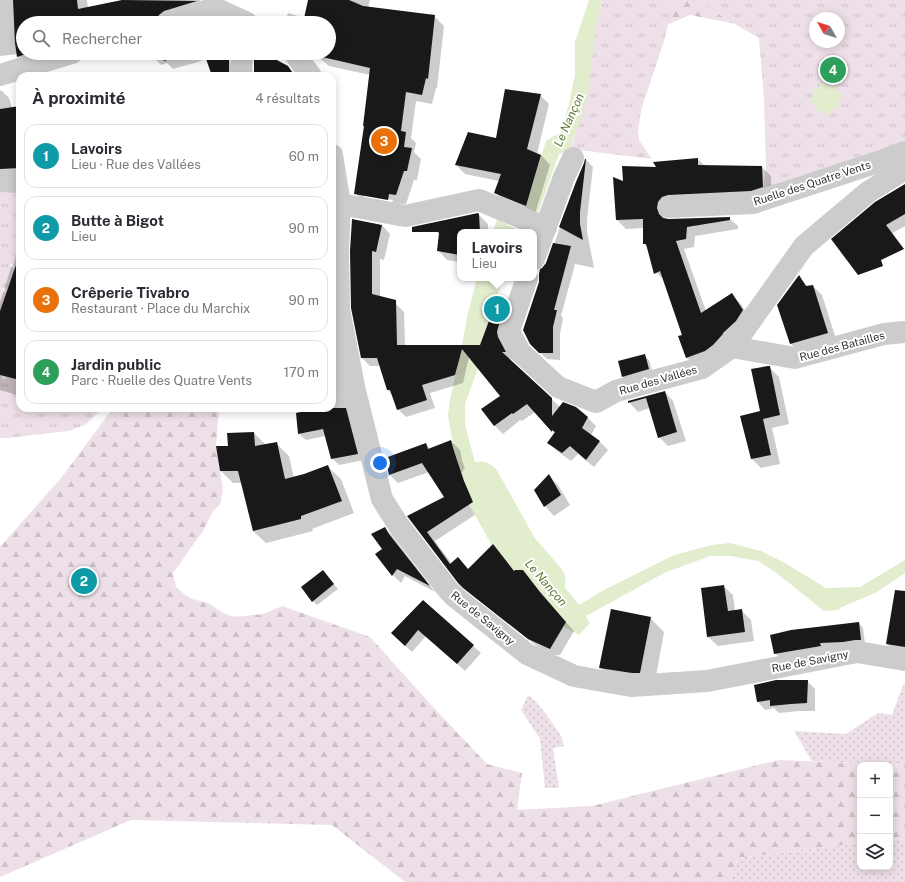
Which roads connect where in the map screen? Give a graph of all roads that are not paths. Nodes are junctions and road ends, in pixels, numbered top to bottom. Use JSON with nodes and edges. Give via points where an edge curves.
{"nodes":[{"id":1,"x":212,"y":4,"type":"edge"},
{"id":2,"x":184,"y":16,"type":"edge"},
{"id":3,"x":233,"y":16,"type":"edge"},
{"id":4,"x":49,"y":60,"type":"edge"},
{"id":5,"x":242,"y":60,"type":"edge"},
{"id":6,"x":299,"y":60,"type":"edge"},
{"id":7,"x":241,"y":72,"type":"edge"},
{"id":8,"x":308,"y":72,"type":"edge"},
{"id":9,"x":0,"y":75,"type":"edge"},
{"id":10,"x":905,"y":152,"type":"edge"},
{"id":11,"x":573,"y":158,"type":"dead end"},
{"id":12,"x":905,"y":169,"type":"edge"},
{"id":13,"x":0,"y":181,"type":"edge"},
{"id":14,"x":16,"y":182,"type":"edge"},
{"id":15,"x":336,"y":186,"type":"edge"},
{"id":16,"x":669,"y":207,"type":"dead end"},
{"id":17,"x":339,"y":210,"type":"junction"},
{"id":18,"x":541,"y":226,"type":"junction"},
{"id":19,"x":537,"y":245,"type":"edge"},
{"id":20,"x":526,"y":281,"type":"edge"},
{"id":21,"x":905,"y":332,"type":"edge"},
{"id":22,"x":732,"y":347,"type":"junction"},
{"id":23,"x":905,"y":660,"type":"edge"}],
"edges":[{"from":1,"to":2,"type":"street"},
{"from":1,"to":3,"type":"street"},
{"from":4,"to":9,"type":"street"},
{"from":5,"to":7,"type":"street"},
{"from":6,"to":8,"type":"street"},
{"from":10,"to":16,"type":"street","name":"Ruelle des Quatre Vents","via":[[753,203]]},
{"from":11,"to":18,"type":"street"},
{"from":12,"to":22,"type":"street","name":"Rue des Vallées","via":[[868,192],[804,246]]},
{"from":13,"to":14,"type":"street"},
{"from":15,"to":17,"type":"street","name":"Rue de Savigny"},
{"from":17,"to":18,"type":"street","via":[[405,216],[479,200]]},
{"from":17,"to":23,"type":"street","name":"Rue de Savigny","via":[[339,309],[355,391],[382,499],[399,526],[455,597],[527,654],[574,676],[630,686],[707,681],[857,652]]},
{"from":18,"to":19,"type":"street"},
{"from":20,"to":22,"type":"street","name":"Rue des Vallées","via":[[509,331],[520,352],[558,387],[596,402],[616,391],[702,368]]},
{"from":21,"to":22,"type":"street","name":"Rue des Batailles","via":[[884,334],[795,358]]}]}
